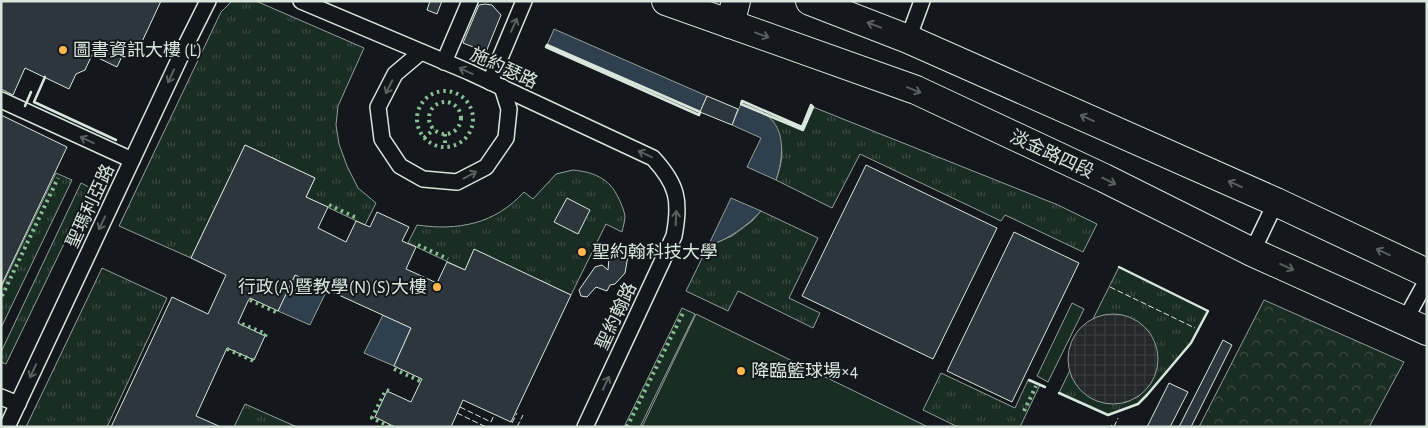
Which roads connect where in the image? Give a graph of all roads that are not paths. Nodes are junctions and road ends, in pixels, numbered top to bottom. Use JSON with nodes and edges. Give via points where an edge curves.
{"nodes":[{"id":1,"x":208,"y":1,"type":"edge"},
{"id":2,"x":301,"y":1,"type":"edge"},
{"id":3,"x":470,"y":1,"type":"edge"},
{"id":4,"x":524,"y":1,"type":"edge"},
{"id":5,"x":666,"y":1,"type":"edge"},
{"id":6,"x":810,"y":1,"type":"edge"},
{"id":7,"x":922,"y":1,"type":"edge"},
{"id":8,"x":733,"y":12,"type":"edge"},
{"id":9,"x":908,"y":38,"type":"junction"},
{"id":10,"x":421,"y":52,"type":"junction"},
{"id":11,"x":444,"y":62,"type":"junction"},
{"id":12,"x":496,"y":84,"type":"junction"},
{"id":13,"x":1,"y":100,"type":"edge"},
{"id":14,"x":132,"y":160,"type":"junction"},
{"id":15,"x":675,"y":190,"type":"joint"},
{"id":16,"x":1276,"y":202,"type":"junction"},
{"id":17,"x":1252,"y":252,"type":"junction"},
{"id":18,"x":1427,"y":273,"type":"edge"},
{"id":19,"x":1427,"y":280,"type":"edge"},
{"id":20,"x":1416,"y":326,"type":"edge"},
{"id":21,"x":1,"y":397,"type":"edge"},
{"id":22,"x":18,"y":404,"type":"junction"},
{"id":23,"x":7,"y":427,"type":"edge"},
{"id":24,"x":585,"y":427,"type":"edge"}],
"edges":[{"from":1,"to":14,"type":"lane","name":"聖瑪利亞路","one_way":true},
{"from":2,"to":10,"type":"lane","name":"施約瑟路"},
{"from":3,"to":11,"type":"lane"},
{"from":12,"to":4,"type":"lane","one_way":true},
{"from":5,"to":8,"type":"main road","name":"淡金路四段"},
{"from":9,"to":6,"type":"main road","one_way":true},
{"from":7,"to":9,"type":"lane"},
{"from":8,"to":17,"type":"main road","name":"淡金路四段","one_way":true,"via":[[916,90]]},
{"from":16,"to":9,"type":"main road","one_way":true},
{"from":10,"to":11,"type":"lane","name":"施約瑟路"},
{"from":10,"to":12,"type":"lane","one_way":true,"via":[[395,74],[378,107],[382,139],[400,166],[423,179],[457,182],[486,167],[506,138],[509,109]]},
{"from":12,"to":11,"type":"lane","name":"施約瑟路","one_way":true},
{"from":15,"to":12,"type":"lane","name":"施約瑟路","one_way":true,"via":[[667,173],[652,158]]},
{"from":14,"to":13,"type":"lane","one_way":true},
{"from":14,"to":22,"type":"lane","name":"聖瑪利亞路","one_way":true},
{"from":24,"to":15,"type":"lane","name":"聖約翰路","one_way":true,"via":[[674,236],[677,218]]},
{"from":16,"to":17,"type":"lane"},
{"from":18,"to":16,"type":"main road","one_way":true},
{"from":17,"to":20,"type":"main road","name":"淡金路四段","one_way":true},
{"from":19,"to":20,"type":"lane"},
{"from":21,"to":22,"type":"lane"},
{"from":22,"to":23,"type":"lane","name":"聖瑪利亞路"}]}
